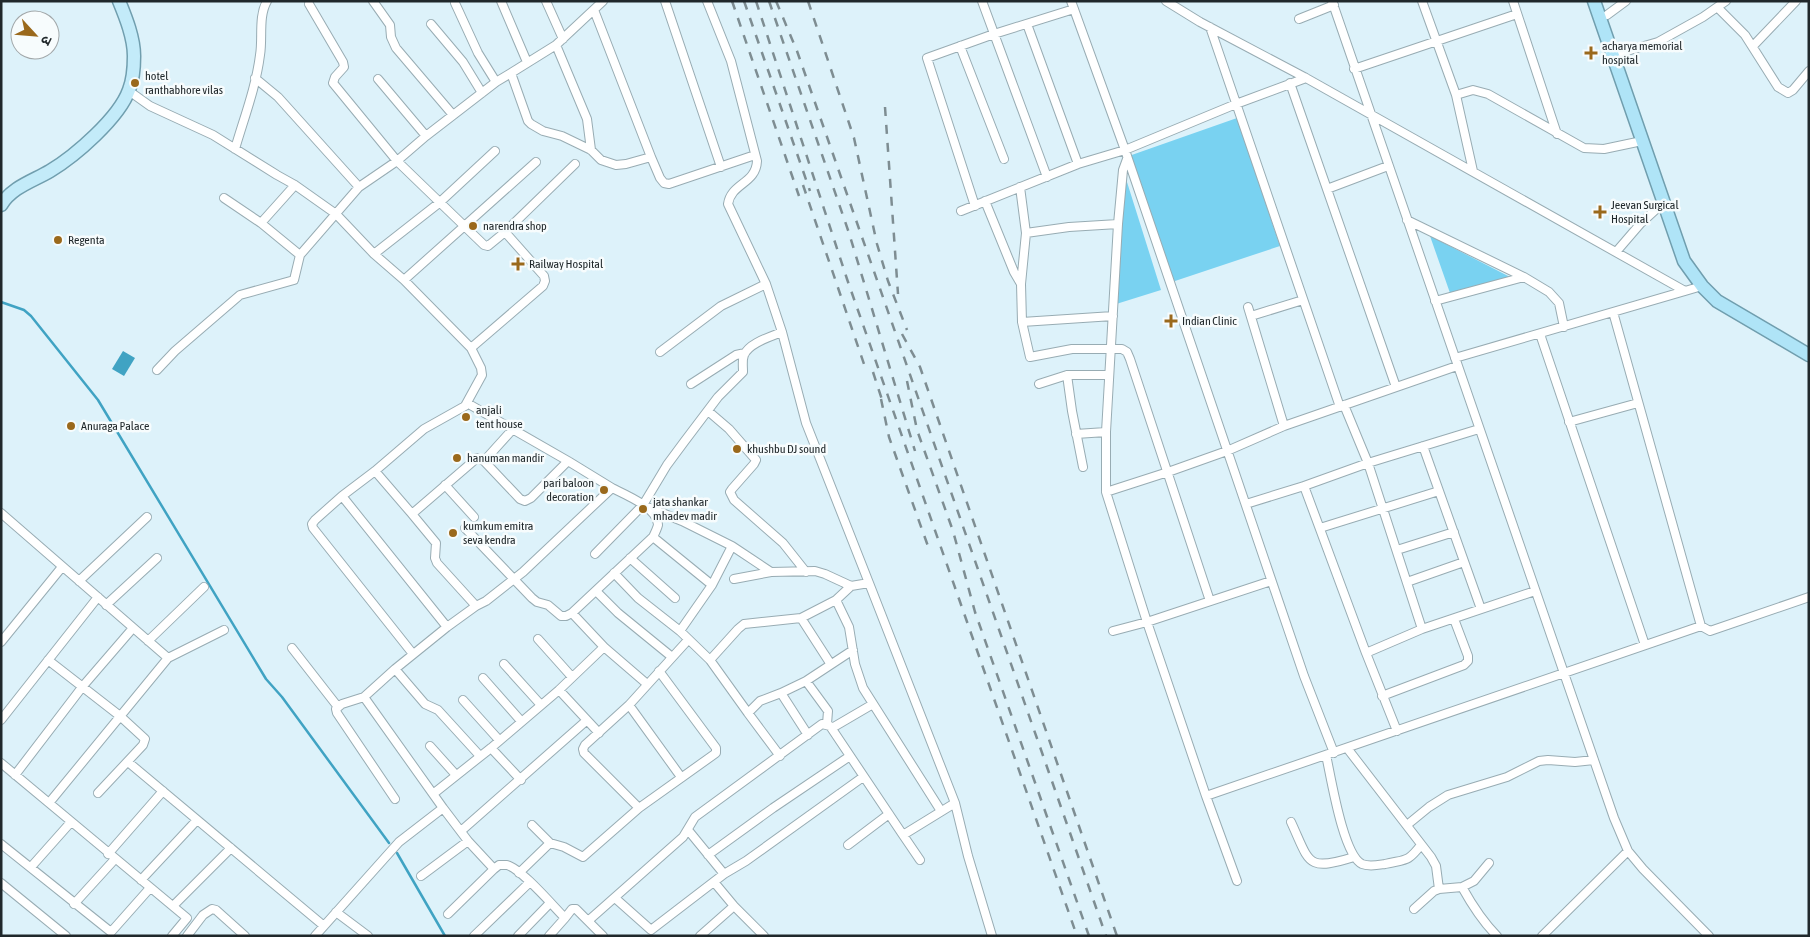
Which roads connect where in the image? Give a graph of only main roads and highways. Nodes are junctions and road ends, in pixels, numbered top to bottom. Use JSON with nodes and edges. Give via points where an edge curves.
{"nodes":[{"id":1,"x":119,"y":1,"type":"edge"},
{"id":2,"x":1594,"y":1,"type":"edge"},
{"id":3,"x":1603,"y":1,"type":"edge"},
{"id":4,"x":1,"y":205,"type":"edge"},
{"id":5,"x":1699,"y":281,"type":"junction"},
{"id":6,"x":1809,"y":355,"type":"edge"}],
"edges":[{"from":1,"to":4,"type":"main road","via":[[134,56],[129,91],[93,138],[51,171],[12,192]]},
{"from":2,"to":5,"type":"highway","via":[[1684,261]]},
{"from":3,"to":5,"type":"highway"},
{"from":5,"to":6,"type":"highway","via":[[1726,308]]}]}
